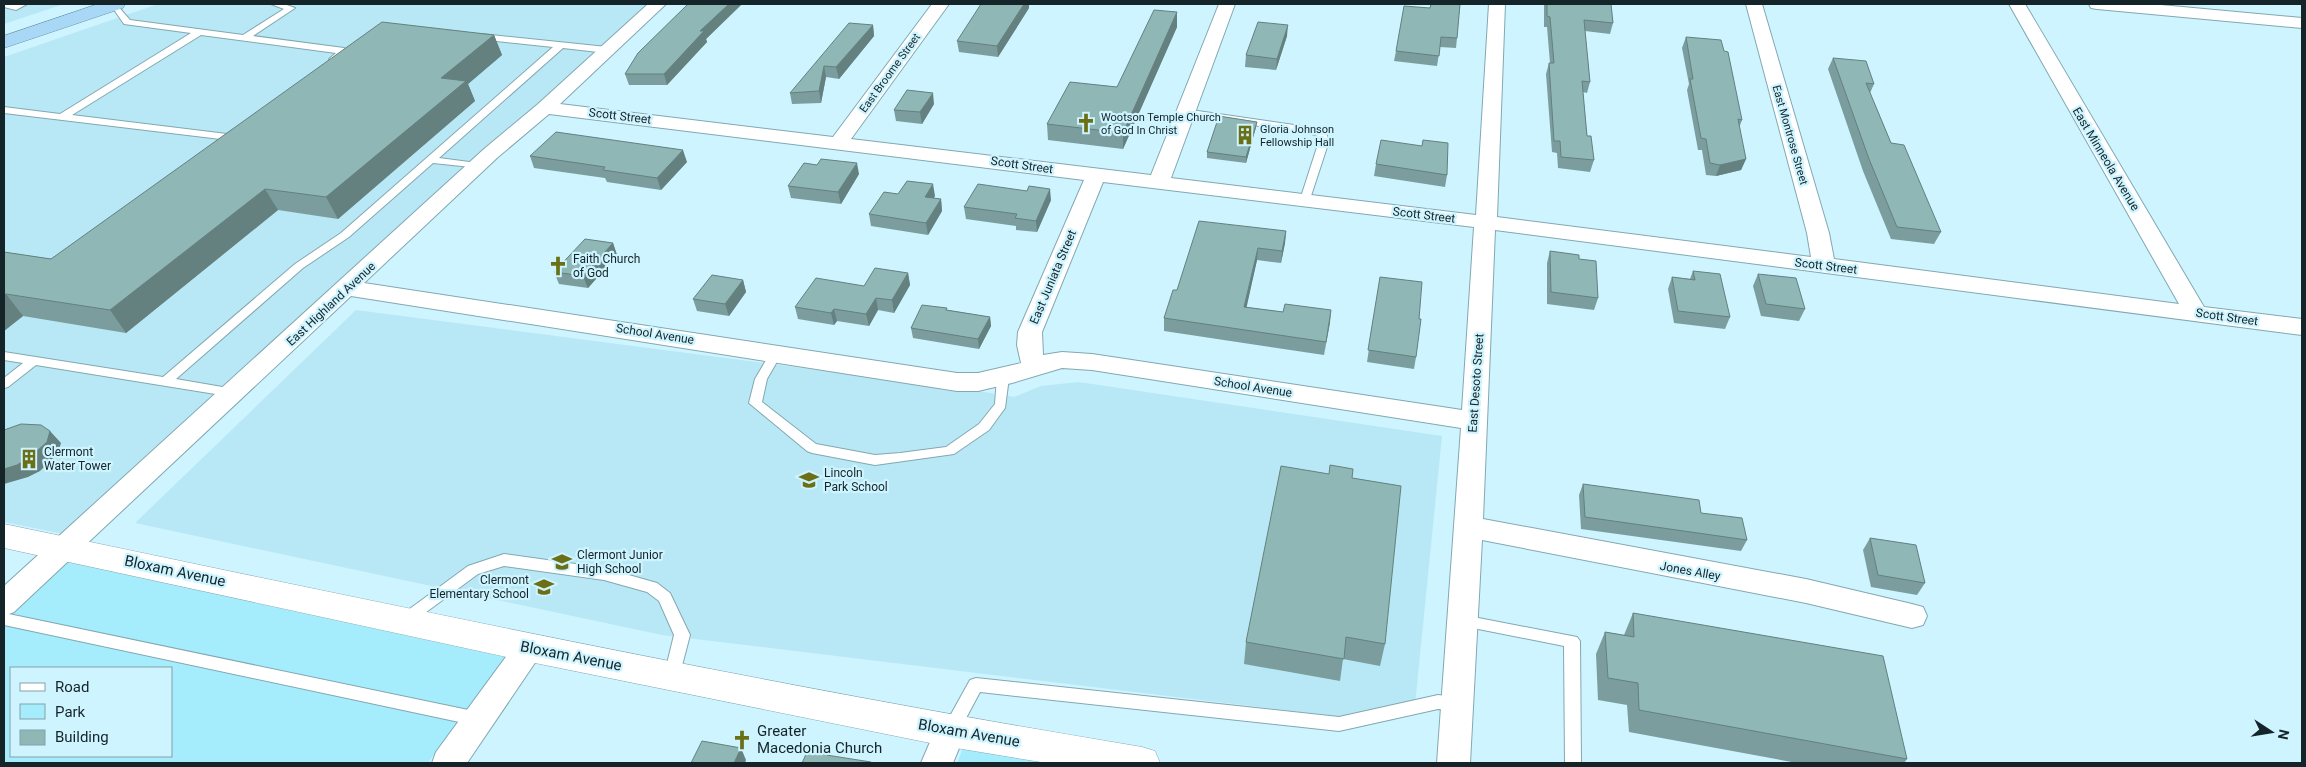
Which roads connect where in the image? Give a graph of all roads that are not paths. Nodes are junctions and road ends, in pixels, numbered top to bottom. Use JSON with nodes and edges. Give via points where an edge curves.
{"nodes":[{"id":1,"x":113,"y":4,"type":"edge"},
{"id":2,"x":275,"y":4,"type":"edge"},
{"id":3,"x":658,"y":4,"type":"edge"},
{"id":4,"x":941,"y":4,"type":"edge"},
{"id":5,"x":1226,"y":4,"type":"edge"},
{"id":6,"x":1497,"y":4,"type":"edge"},
{"id":7,"x":1754,"y":4,"type":"edge"},
{"id":8,"x":2017,"y":4,"type":"edge"},
{"id":9,"x":2097,"y":4,"type":"edge"},
{"id":10,"x":2274,"y":4,"type":"edge"},
{"id":11,"x":4,"y":5,"type":"edge"},
{"id":12,"x":20,"y":5,"type":"edge"},
{"id":13,"x":4,"y":11,"type":"edge"},
{"id":14,"x":2297,"y":22,"type":"edge"},
{"id":15,"x":199,"y":32,"type":"junction"},
{"id":16,"x":475,"y":36,"type":"edge"},
{"id":17,"x":244,"y":38,"type":"junction"},
{"id":18,"x":4,"y":42,"type":"edge"},
{"id":19,"x":561,"y":45,"type":"junction"},
{"id":20,"x":608,"y":50,"type":"junction"},
{"id":21,"x":323,"y":67,"type":"edge"},
{"id":22,"x":545,"y":108,"type":"junction"},
{"id":23,"x":4,"y":110,"type":"edge"},
{"id":24,"x":1184,"y":112,"type":"junction"},
{"id":25,"x":62,"y":117,"type":"junction"},
{"id":26,"x":242,"y":127,"type":"edge"},
{"id":27,"x":229,"y":137,"type":"junction"},
{"id":28,"x":839,"y":142,"type":"junction"},
{"id":29,"x":213,"y":148,"type":"edge"},
{"id":30,"x":431,"y":160,"type":"junction"},
{"id":31,"x":478,"y":166,"type":"junction"},
{"id":32,"x":1096,"y":175,"type":"junction"},
{"id":33,"x":1159,"y":183,"type":"junction"},
{"id":34,"x":1305,"y":200,"type":"junction"},
{"id":35,"x":1486,"y":222,"type":"junction"},
{"id":36,"x":1824,"y":266,"type":"junction"},
{"id":37,"x":348,"y":288,"type":"junction"},
{"id":38,"x":2196,"y":313,"type":"junction"},
{"id":39,"x":2302,"y":327,"type":"edge"},
{"id":40,"x":776,"y":353,"type":"junction"},
{"id":41,"x":4,"y":356,"type":"edge"},
{"id":42,"x":34,"y":361,"type":"junction"},
{"id":43,"x":1034,"y":368,"type":"junction"},
{"id":44,"x":1003,"y":377,"type":"junction"},
{"id":45,"x":165,"y":382,"type":"junction"},
{"id":46,"x":4,"y":384,"type":"edge"},
{"id":47,"x":234,"y":393,"type":"junction"},
{"id":48,"x":1473,"y":420,"type":"junction"},
{"id":49,"x":1468,"y":527,"type":"junction"},
{"id":50,"x":4,"y":536,"type":"edge"},
{"id":51,"x":65,"y":548,"type":"junction"},
{"id":52,"x":4,"y":604,"type":"edge"},
{"id":53,"x":1912,"y":616,"type":"dead end"},
{"id":54,"x":4,"y":619,"type":"edge"},
{"id":55,"x":404,"y":621,"type":"junction"},
{"id":56,"x":1463,"y":621,"type":"junction"},
{"id":57,"x":530,"y":648,"type":"junction"},
{"id":58,"x":672,"y":676,"type":"junction"},
{"id":59,"x":1458,"y":703,"type":"junction"},
{"id":60,"x":480,"y":719,"type":"junction"},
{"id":61,"x":950,"y":730,"type":"junction"},
{"id":62,"x":448,"y":763,"type":"edge"},
{"id":63,"x":937,"y":763,"type":"edge"},
{"id":64,"x":1142,"y":763,"type":"edge"},
{"id":65,"x":1454,"y":763,"type":"edge"},
{"id":66,"x":1573,"y":763,"type":"edge"}],
"edges":[{"from":1,"to":15,"type":"lane","via":[[127,22]]},
{"from":1,"to":18,"type":"highway"},
{"from":2,"to":17,"type":"lane","via":[[291,8]]},
{"from":3,"to":20,"type":"street","name":"East Highland Avenue"},
{"from":4,"to":28,"type":"street","name":"East Broome Street"},
{"from":5,"to":24,"type":"street"},
{"from":6,"to":35,"type":"street","name":"East Desoto Street"},
{"from":7,"to":36,"type":"street","name":"East Montrose Street"},
{"from":8,"to":38,"type":"street","name":"East Minneola Avenue"},
{"from":9,"to":14,"type":"street"},
{"from":10,"to":14,"type":"street"},
{"from":11,"to":12,"type":"lane"},
{"from":12,"to":13,"type":"lane"},
{"from":15,"to":17,"type":"lane"},
{"from":15,"to":25,"type":"lane"},
{"from":16,"to":19,"type":"lane"},
{"from":17,"to":21,"type":"lane","via":[[344,51]]},
{"from":19,"to":20,"type":"lane"},
{"from":19,"to":30,"type":"lane"},
{"from":20,"to":22,"type":"street","name":"East Highland Avenue"},
{"from":22,"to":28,"type":"street","name":"Scott Street"},
{"from":22,"to":31,"type":"street","name":"East Highland Avenue"},
{"from":23,"to":25,"type":"lane"},
{"from":24,"to":33,"type":"street"},
{"from":24,"to":34,"type":"lane","via":[[1315,131],[1323,135],[1324,141]]},
{"from":25,"to":27,"type":"lane"},
{"from":26,"to":27,"type":"lane"},
{"from":27,"to":29,"type":"lane"},
{"from":28,"to":32,"type":"street","name":"Scott Street"},
{"from":30,"to":31,"type":"lane"},
{"from":30,"to":45,"type":"lane","via":[[345,235],[299,266]]},
{"from":31,"to":37,"type":"street","name":"East Highland Avenue"},
{"from":32,"to":33,"type":"street","name":"Scott Street"},
{"from":32,"to":43,"type":"street","name":"East Juniata Street","via":[[1030,332]]},
{"from":33,"to":34,"type":"street","name":"Scott Street"},
{"from":34,"to":35,"type":"street","name":"Scott Street"},
{"from":35,"to":36,"type":"street","name":"Scott Street"},
{"from":35,"to":48,"type":"street","name":"East Desoto Street"},
{"from":36,"to":38,"type":"street","name":"Scott Street"},
{"from":37,"to":40,"type":"street","name":"School Avenue"},
{"from":37,"to":47,"type":"street","name":"East Highland Avenue"},
{"from":38,"to":39,"type":"street","name":"Scott Street"},
{"from":40,"to":44,"type":"street","name":"School Avenue","via":[[961,382]]},
{"from":40,"to":44,"type":"lane","via":[[761,380],[754,403],[812,448],[875,460],[949,451],[984,427],[1001,405]]},
{"from":41,"to":42,"type":"lane"},
{"from":42,"to":45,"type":"lane"},
{"from":42,"to":46,"type":"lane"},
{"from":43,"to":44,"type":"street"},
{"from":43,"to":48,"type":"street","name":"School Avenue","via":[[1062,360],[1092,362]]},
{"from":45,"to":47,"type":"lane"},
{"from":47,"to":51,"type":"street","name":"East Highland Avenue"},
{"from":48,"to":49,"type":"street","name":"East Desoto Street"},
{"from":49,"to":53,"type":"street","name":"Jones Alley","via":[[1806,591]]},
{"from":49,"to":56,"type":"street","name":"East Desoto Street"},
{"from":50,"to":51,"type":"street","name":"Bloxam Avenue"},
{"from":51,"to":52,"type":"street","name":"East Highland Avenue"},
{"from":51,"to":55,"type":"street","name":"Bloxam Avenue"},
{"from":54,"to":60,"type":"lane"},
{"from":55,"to":57,"type":"street","name":"Bloxam Avenue"},
{"from":55,"to":58,"type":"lane","via":[[473,570],[504,560],[604,574],[652,587],[665,597],[682,635]]},
{"from":56,"to":59,"type":"street","name":"East Desoto Street"},
{"from":56,"to":66,"type":"lane","via":[[1572,641]]},
{"from":57,"to":58,"type":"street","name":"Bloxam Avenue"},
{"from":57,"to":60,"type":"street"},
{"from":58,"to":61,"type":"street","name":"Bloxam Avenue"},
{"from":59,"to":61,"type":"lane","via":[[1438,702],[1339,724],[976,685]]},
{"from":59,"to":65,"type":"street","name":"East Desoto Street"},
{"from":60,"to":62,"type":"street"},
{"from":61,"to":63,"type":"street"},
{"from":61,"to":64,"type":"street","name":"Bloxam Avenue"}]}
